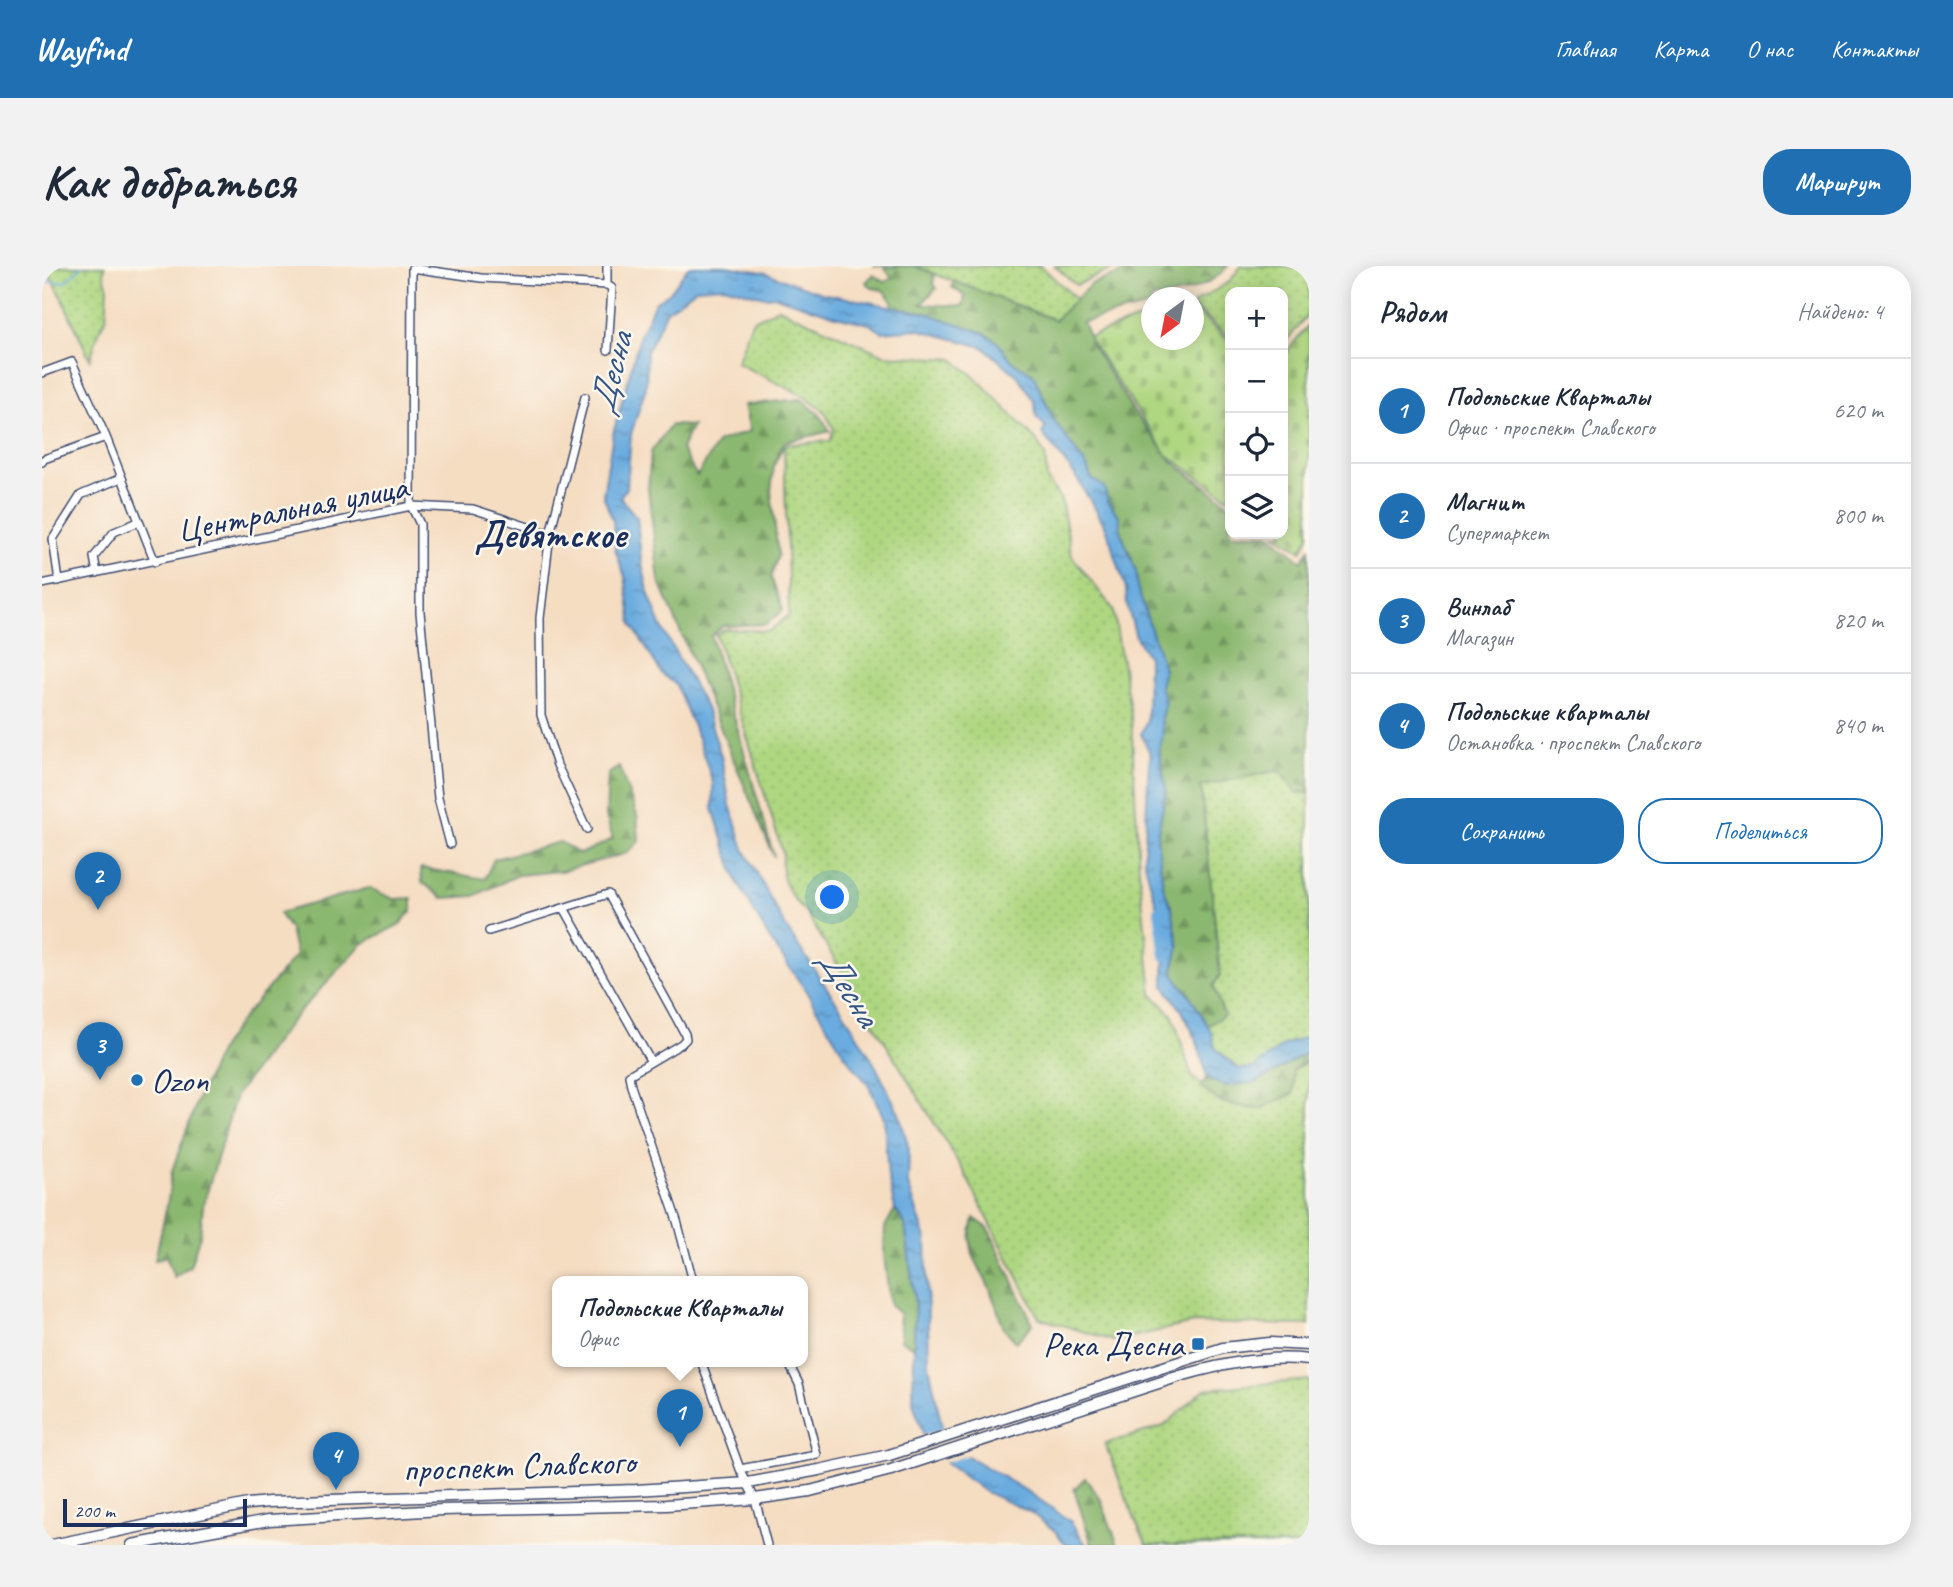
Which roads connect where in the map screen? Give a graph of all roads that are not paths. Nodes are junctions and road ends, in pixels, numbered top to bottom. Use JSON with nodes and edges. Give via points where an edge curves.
{"nodes":[{"id":1,"x":607,"y":266,"type":"edge"},
{"id":2,"x":411,"y":267,"type":"edge"},
{"id":3,"x":607,"y":285,"type":"junction"},
{"id":4,"x":608,"y":350,"type":"dead end"},
{"id":5,"x":42,"y":373,"type":"edge"},
{"id":6,"x":585,"y":397,"type":"dead end"},
{"id":7,"x":106,"y":437,"type":"junction"},
{"id":8,"x":42,"y":462,"type":"edge"},
{"id":9,"x":121,"y":478,"type":"junction"},
{"id":10,"x":411,"y":506,"type":"junction"},
{"id":11,"x":138,"y":522,"type":"junction"},
{"id":12,"x":550,"y":534,"type":"junction"},
{"id":13,"x":155,"y":562,"type":"junction"},
{"id":14,"x":97,"y":573,"type":"junction"},
{"id":15,"x":59,"y":581,"type":"junction"},
{"id":16,"x":42,"y":584,"type":"edge"},
{"id":17,"x":587,"y":829,"type":"dead end"},
{"id":18,"x":450,"y":844,"type":"dead end"},
{"id":19,"x":564,"y":908,"type":"junction"},
{"id":20,"x":489,"y":931,"type":"dead end"},
{"id":21,"x":651,"y":1062,"type":"junction"},
{"id":22,"x":692,"y":1276,"type":"edge"},
{"id":23,"x":1309,"y":1345,"type":"edge"},
{"id":24,"x":1309,"y":1360,"type":"edge"},
{"id":25,"x":703,"y":1367,"type":"edge"},
{"id":26,"x":791,"y":1368,"type":"dead end"},
{"id":27,"x":740,"y":1469,"type":"junction"},
{"id":28,"x":748,"y":1483,"type":"junction"},
{"id":29,"x":755,"y":1499,"type":"junction"},
{"id":30,"x":52,"y":1545,"type":"edge"},
{"id":31,"x":132,"y":1545,"type":"edge"},
{"id":32,"x":767,"y":1545,"type":"edge"}],
"edges":[{"from":1,"to":3,"type":"street"},
{"from":2,"to":3,"type":"street","via":[[481,278]]},
{"from":2,"to":10,"type":"street"},
{"from":3,"to":4,"type":"street","via":[[612,288]]},
{"from":5,"to":7,"type":"street","via":[[72,362]]},
{"from":6,"to":12,"type":"street"},
{"from":7,"to":8,"type":"street"},
{"from":7,"to":9,"type":"street"},
{"from":9,"to":11,"type":"street"},
{"from":9,"to":15,"type":"street","via":[[81,495],[52,539]]},
{"from":10,"to":12,"type":"street","name":"Центральная улица","via":[[473,509]]},
{"from":10,"to":13,"type":"street","name":"Центральная улица"},
{"from":10,"to":18,"type":"street","via":[[420,524],[420,612],[438,798]]},
{"from":11,"to":13,"type":"street"},
{"from":11,"to":14,"type":"street","via":[[114,532],[93,557]]},
{"from":12,"to":17,"type":"street","via":[[540,618],[541,715],[557,765]]},
{"from":13,"to":14,"type":"street","name":"Центральная улица"},
{"from":14,"to":15,"type":"street","name":"Центральная улица"},
{"from":15,"to":16,"type":"street","name":"Центральная улица"},
{"from":19,"to":20,"type":"street"},
{"from":19,"to":21,"type":"street"},
{"from":19,"to":21,"type":"street","via":[[608,894],[685,1034],[681,1044]]},
{"from":21,"to":22,"type":"street","via":[[629,1075],[629,1082]]},
{"from":23,"to":28,"type":"main road","name":"проспект Славского","via":[[1223,1348],[889,1455]]},
{"from":24,"to":29,"type":"main road","name":"проспект Славского","via":[[1222,1364],[891,1471]]},
{"from":25,"to":27,"type":"street"},
{"from":26,"to":27,"type":"street","via":[[817,1455]]},
{"from":27,"to":28,"type":"street"},
{"from":28,"to":29,"type":"street"},
{"from":28,"to":30,"type":"main road","name":"проспект Славского","via":[[269,1502]]},
{"from":29,"to":31,"type":"main road","name":"проспект Славского","via":[[269,1520]]},
{"from":29,"to":32,"type":"street"}]}
